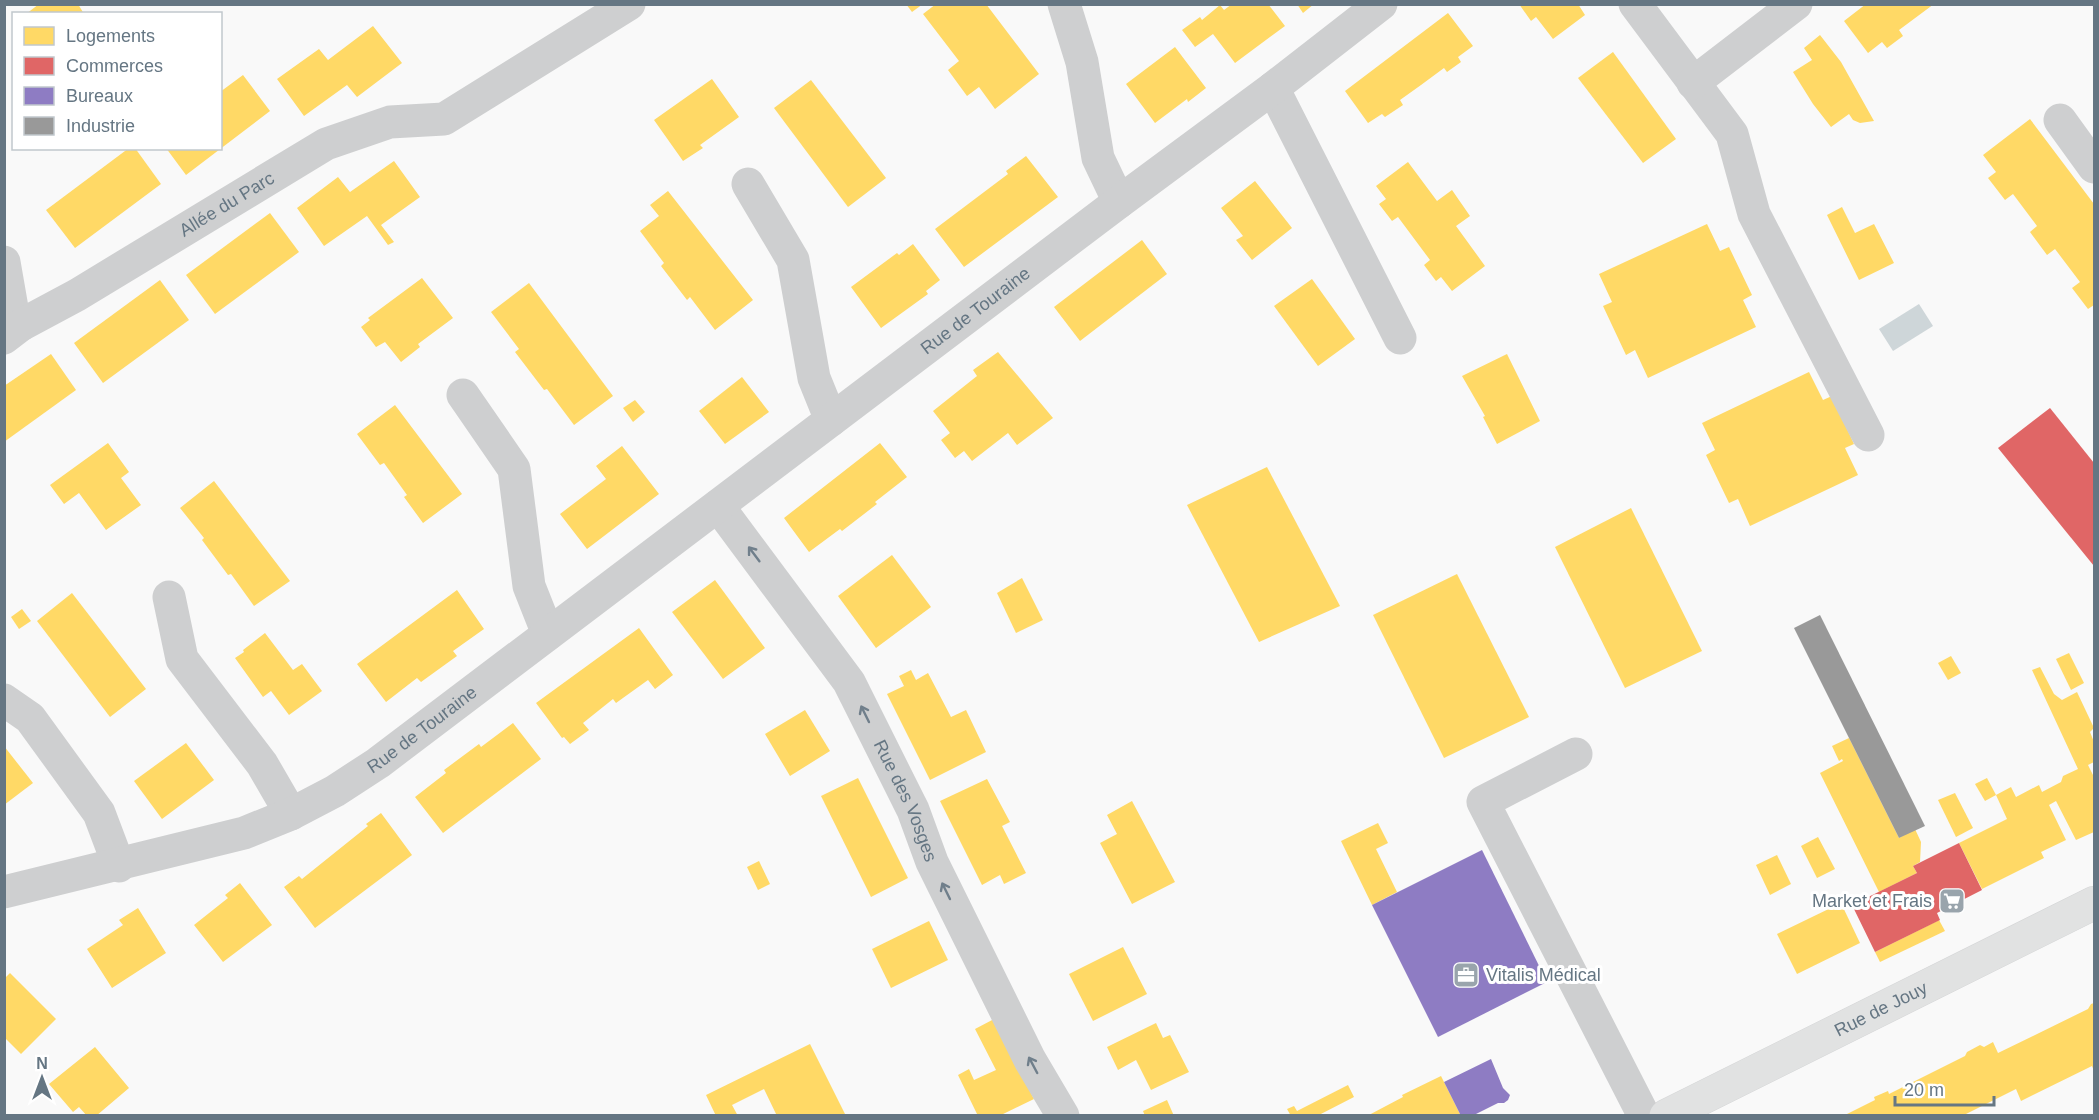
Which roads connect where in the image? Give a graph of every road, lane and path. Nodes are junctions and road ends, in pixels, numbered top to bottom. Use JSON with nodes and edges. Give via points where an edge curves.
{"nodes":[{"id":1,"x":629,"y":4,"type":"edge"},
{"id":2,"x":1064,"y":4,"type":"edge"},
{"id":3,"x":1381,"y":4,"type":"edge"},
{"id":4,"x":1635,"y":4,"type":"edge"},
{"id":5,"x":1796,"y":4,"type":"edge"},
{"id":6,"x":1693,"y":83,"type":"junction"},
{"id":7,"x":1273,"y":88,"type":"junction"},
{"id":8,"x":2060,"y":120,"type":"dead end"},
{"id":9,"x":2094,"y":167,"type":"edge"},
{"id":10,"x":748,"y":184,"type":"dead end"},
{"id":11,"x":1119,"y":202,"type":"junction"},
{"id":12,"x":4,"y":262,"type":"edge"},
{"id":13,"x":11,"y":320,"type":"edge"},
{"id":14,"x":1400,"y":338,"type":"dead end"},
{"id":15,"x":463,"y":395,"type":"dead end"},
{"id":16,"x":831,"y":420,"type":"junction"},
{"id":17,"x":1868,"y":435,"type":"dead end"},
{"id":18,"x":718,"y":506,"type":"junction"},
{"id":19,"x":168,"y":597,"type":"dead end"},
{"id":20,"x":548,"y":634,"type":"junction"},
{"id":21,"x":4,"y":700,"type":"edge"},
{"id":22,"x":1576,"y":754,"type":"dead end"},
{"id":23,"x":291,"y":814,"type":"junction"},
{"id":24,"x":119,"y":866,"type":"junction"},
{"id":25,"x":4,"y":892,"type":"edge"},
{"id":26,"x":2094,"y":903,"type":"edge"},
{"id":27,"x":1063,"y":1116,"type":"edge"},
{"id":28,"x":1644,"y":1116,"type":"edge"},
{"id":29,"x":1666,"y":1116,"type":"edge"}],
"edges":[{"from":1,"to":13,"type":"street","name":"Allée du Parc","via":[[444,119],[390,122],[326,144],[76,295]]},
{"from":2,"to":11,"type":"street","via":[[1082,62],[1098,158]]},
{"from":3,"to":7,"type":"street","name":"Rue de Touraine"},
{"from":4,"to":6,"type":"street"},
{"from":5,"to":6,"type":"street"},
{"from":6,"to":17,"type":"street","via":[[1732,134],[1754,214]]},
{"from":7,"to":11,"type":"street","name":"Rue de Touraine"},
{"from":7,"to":14,"type":"street"},
{"from":8,"to":9,"type":"street"},
{"from":10,"to":16,"type":"street","via":[[793,260],[814,378]]},
{"from":11,"to":16,"type":"street","name":"Rue de Touraine"},
{"from":12,"to":13,"type":"street","name":"Allée du Parc"},
{"from":15,"to":20,"type":"street","via":[[514,469],[529,586]]},
{"from":16,"to":18,"type":"street","name":"Rue de Touraine"},
{"from":18,"to":20,"type":"street","name":"Rue de Touraine"},
{"from":27,"to":18,"type":"street","name":"Rue des Vosges","one_way":true,"via":[[1030,1060],[932,862],[913,810],[849,682]]},
{"from":19,"to":23,"type":"street","via":[[182,659],[262,764]]},
{"from":20,"to":23,"type":"street","name":"Rue de Touraine","via":[[378,763]]},
{"from":21,"to":24,"type":"street","via":[[30,718],[99,813]]},
{"from":22,"to":28,"type":"street","via":[[1483,802]]},
{"from":23,"to":24,"type":"street","name":"Rue de Touraine","via":[[244,833]]},
{"from":24,"to":25,"type":"street","name":"Rue de Touraine"},
{"from":26,"to":29,"type":"main road","name":"Rue de Jouy"}]}
